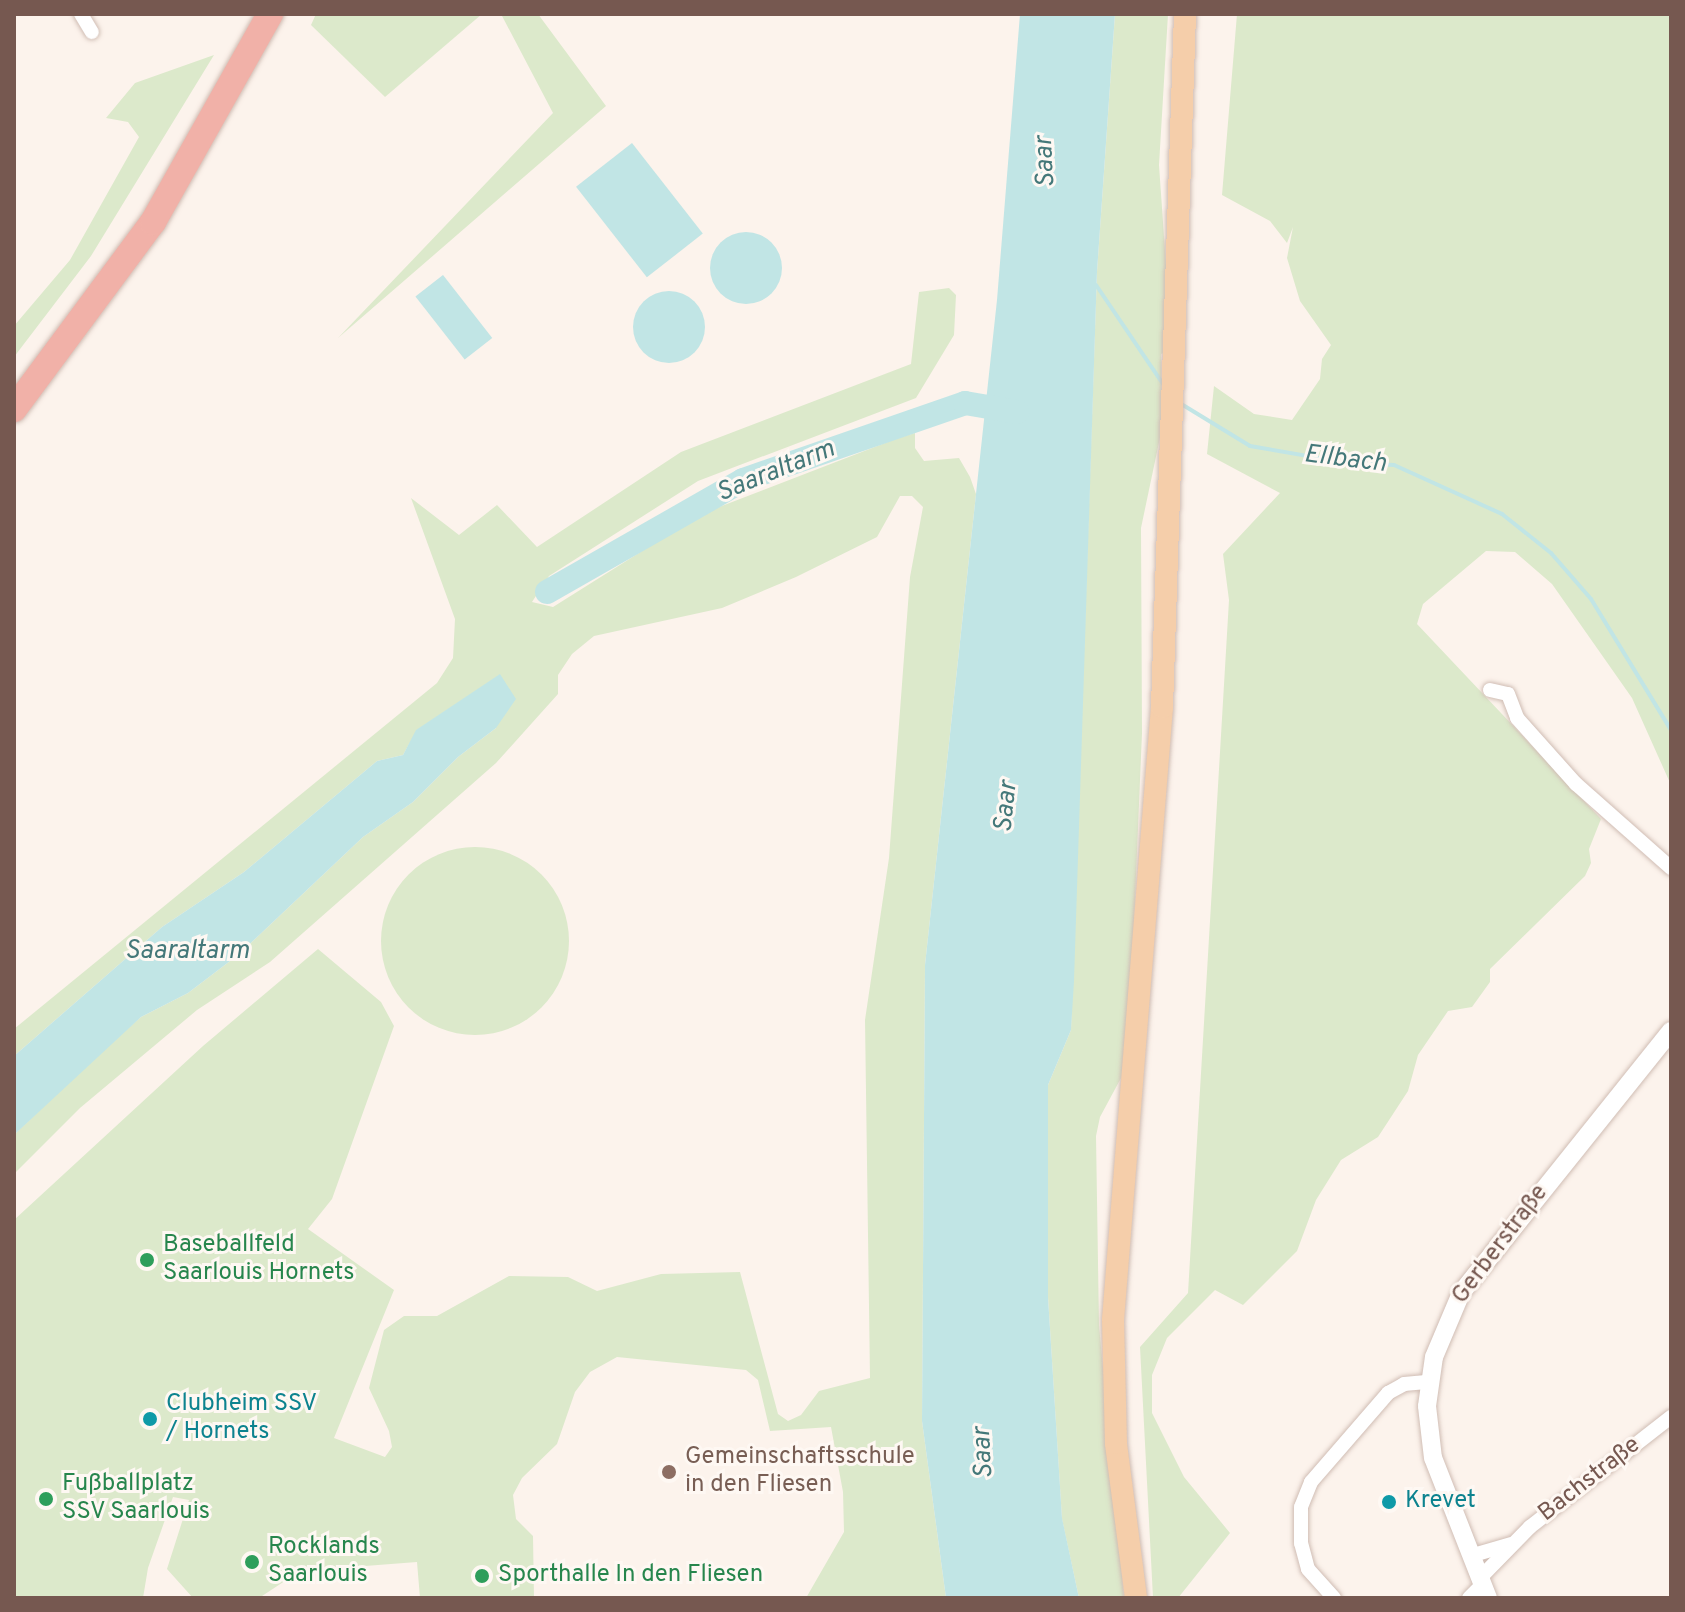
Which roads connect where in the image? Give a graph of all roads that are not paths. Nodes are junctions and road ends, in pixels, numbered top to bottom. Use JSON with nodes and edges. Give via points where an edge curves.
{"nodes":[{"id":1,"x":81,"y":14,"type":"edge"},
{"id":2,"x":251,"y":14,"type":"edge"},
{"id":3,"x":270,"y":14,"type":"edge"},
{"id":4,"x":1185,"y":14,"type":"edge"},
{"id":5,"x":92,"y":32,"type":"dead end"},
{"id":6,"x":14,"y":382,"type":"edge"},
{"id":7,"x":14,"y":409,"type":"edge"},
{"id":8,"x":1490,"y":690,"type":"dead end"},
{"id":9,"x":1671,"y":868,"type":"edge"},
{"id":10,"x":1668,"y":1041,"type":"edge"},
{"id":11,"x":1429,"y":1382,"type":"junction"},
{"id":12,"x":1671,"y":1417,"type":"edge"},
{"id":13,"x":1511,"y":1544,"type":"junction"},
{"id":14,"x":1470,"y":1556,"type":"junction"},
{"id":15,"x":1480,"y":1590,"type":"edge"},
{"id":16,"x":1136,"y":1598,"type":"edge"},
{"id":17,"x":1334,"y":1598,"type":"edge"}],
"edges":[{"from":1,"to":5,"type":"street"},
{"from":2,"to":6,"type":"highway","via":[[139,212]]},
{"from":3,"to":7,"type":"highway","via":[[153,222]]},
{"from":4,"to":16,"type":"main road","via":[[1161,722],[1113,1320],[1116,1443]]},
{"from":8,"to":9,"type":"street","via":[[1508,694],[1517,718],[1576,784]]},
{"from":10,"to":11,"type":"street","name":"Gerberstraße","via":[[1461,1293],[1444,1324]]},
{"from":11,"to":14,"type":"street","name":"Gerberstraße","via":[[1433,1458]]},
{"from":11,"to":17,"type":"street","via":[[1404,1384],[1388,1393],[1342,1440],[1311,1482],[1301,1507],[1301,1543],[1308,1569]]},
{"from":12,"to":13,"type":"street","name":"Bachstraße"},
{"from":13,"to":14,"type":"street","name":"Bachstraße"},
{"from":13,"to":15,"type":"street","name":"Bachstraße"},
{"from":14,"to":15,"type":"street","name":"Gerberstraße"}]}
